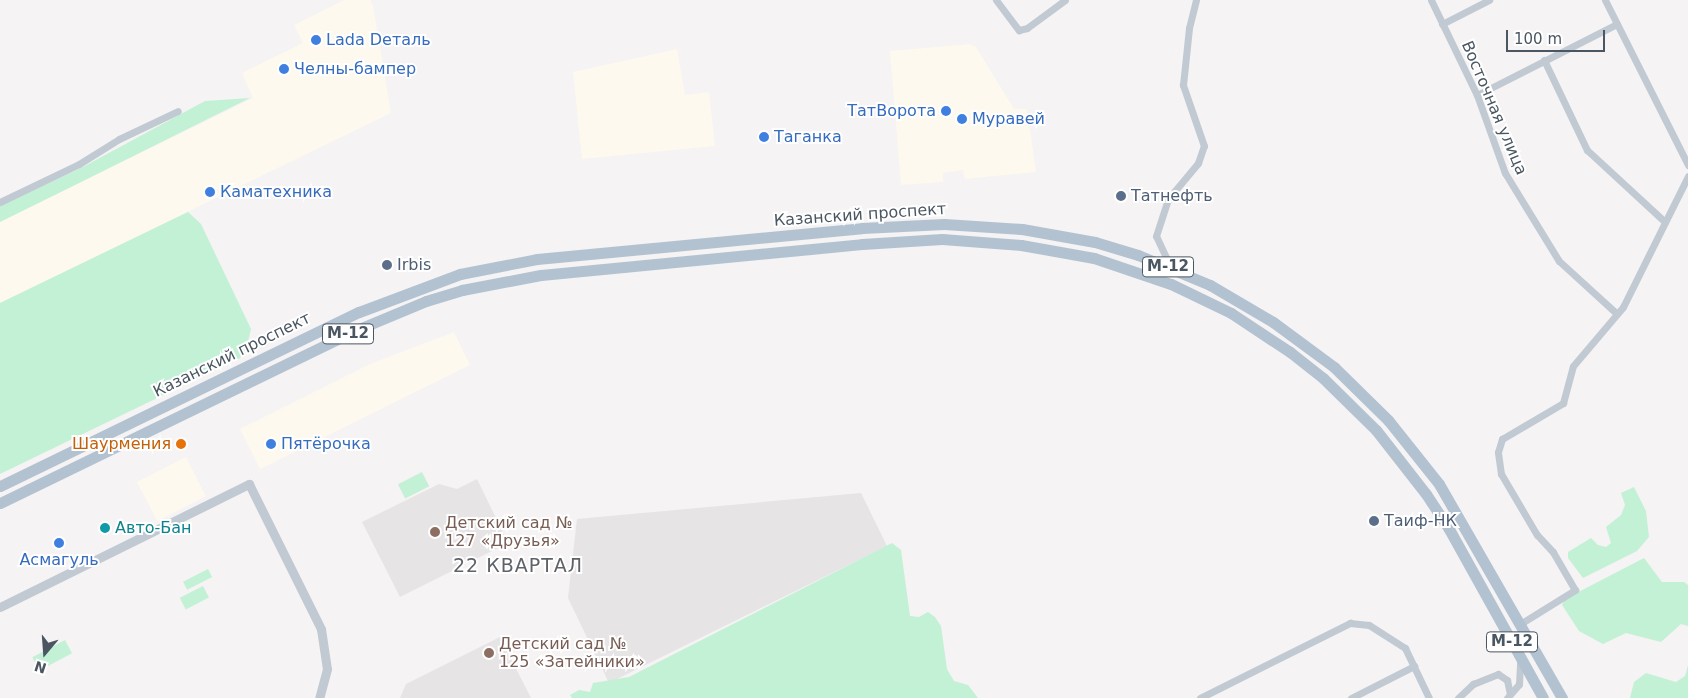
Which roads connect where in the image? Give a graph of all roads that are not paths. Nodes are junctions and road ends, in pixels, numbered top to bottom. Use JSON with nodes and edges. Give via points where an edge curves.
{"nodes":[{"id":1,"x":996,"y":0,"type":"edge"},
{"id":2,"x":1065,"y":0,"type":"edge"},
{"id":3,"x":1196,"y":0,"type":"edge"},
{"id":4,"x":1431,"y":0,"type":"edge"},
{"id":5,"x":1489,"y":0,"type":"edge"},
{"id":6,"x":1605,"y":0,"type":"edge"},
{"id":7,"x":1442,"y":24,"type":"junction"},
{"id":8,"x":1617,"y":24,"type":"junction"},
{"id":9,"x":1544,"y":60,"type":"junction"},
{"id":10,"x":1477,"y":95,"type":"junction"},
{"id":11,"x":178,"y":111,"type":"dead end"},
{"id":12,"x":1688,"y":166,"type":"edge"},
{"id":13,"x":1688,"y":176,"type":"edge"},
{"id":14,"x":0,"y":202,"type":"edge"},
{"id":15,"x":1665,"y":222,"type":"junction"},
{"id":16,"x":724,"y":242,"type":"junction"},
{"id":17,"x":724,"y":257,"type":"junction"},
{"id":18,"x":1171,"y":268,"type":"junction"},
{"id":19,"x":1616,"y":313,"type":"junction"},
{"id":20,"x":0,"y":486,"type":"edge"},
{"id":21,"x":0,"y":503,"type":"edge"},
{"id":22,"x":0,"y":607,"type":"edge"},
{"id":23,"x":1520,"y":624,"type":"junction"},
{"id":24,"x":1520,"y":657,"type":"junction"},
{"id":25,"x":1414,"y":666,"type":"junction"},
{"id":26,"x":1508,"y":696,"type":"edge"},
{"id":27,"x":1203,"y":697,"type":"edge"},
{"id":28,"x":319,"y":698,"type":"edge"},
{"id":29,"x":1351,"y":698,"type":"edge"},
{"id":30,"x":1430,"y":698,"type":"edge"},
{"id":31,"x":1458,"y":698,"type":"edge"},
{"id":32,"x":1543,"y":698,"type":"edge"},
{"id":33,"x":1562,"y":698,"type":"edge"}],
"edges":[{"from":1,"to":2,"type":"street","via":[[1019,30],[1028,28]]},
{"from":3,"to":18,"type":"street","via":[[1189,28],[1183,85],[1204,146],[1198,163],[1168,199],[1156,236]]},
{"from":4,"to":7,"type":"street","name":"Восточная улица"},
{"from":5,"to":7,"type":"street"},
{"from":6,"to":8,"type":"street"},
{"from":7,"to":10,"type":"street","name":"Восточная улица"},
{"from":8,"to":9,"type":"street"},
{"from":8,"to":12,"type":"street"},
{"from":9,"to":10,"type":"street"},
{"from":9,"to":15,"type":"street","via":[[1587,150]]},
{"from":10,"to":19,"type":"street","name":"Восточная улица","via":[[1505,173],[1559,261]]},
{"from":11,"to":14,"type":"street"},
{"from":13,"to":15,"type":"street"},
{"from":15,"to":19,"type":"street","via":[[1623,307]]},
{"from":16,"to":17,"type":"main road","via":[[716,247],[716,252]]},
{"from":16,"to":18,"type":"main road","name":"Казанский проспект","number":"М-12","via":[[871,227],[979,225],[1094,242]]},
{"from":16,"to":20,"type":"main road","name":"Казанский проспект","number":"М-12","via":[[536,259],[469,272],[418,288],[352,315]]},
{"from":17,"to":21,"type":"main road","name":"Казанский проспект","number":"М-12","via":[[541,275],[495,282],[426,300],[354,331]]},
{"from":17,"to":24,"type":"main road","name":"Казанский проспект","number":"М-12","via":[[910,240],[978,241],[1055,249],[1094,258],[1201,298],[1290,352],[1376,430],[1449,529]]},
{"from":18,"to":23,"type":"main road","name":"Казанский проспект","number":"М-12","via":[[1210,285],[1273,322],[1308,346],[1361,392],[1439,484]]},
{"from":19,"to":23,"type":"street","via":[[1572,366],[1563,403],[1502,439],[1498,452],[1501,474],[1575,590]]},
{"from":22,"to":28,"type":"street","via":[[249,484],[321,628],[327,669]]},
{"from":23,"to":33,"type":"main road","name":"Казанский проспект","number":"М-12"},
{"from":24,"to":26,"type":"street","via":[[1522,676]]},
{"from":24,"to":32,"type":"main road","name":"Казанский проспект","number":"М-12"},
{"from":25,"to":27,"type":"street","via":[[1405,648],[1388,635],[1369,625],[1350,623]]},
{"from":25,"to":29,"type":"street"},
{"from":25,"to":30,"type":"street"},
{"from":26,"to":31,"type":"street","via":[[1507,680],[1498,674],[1480,681]]}]}
